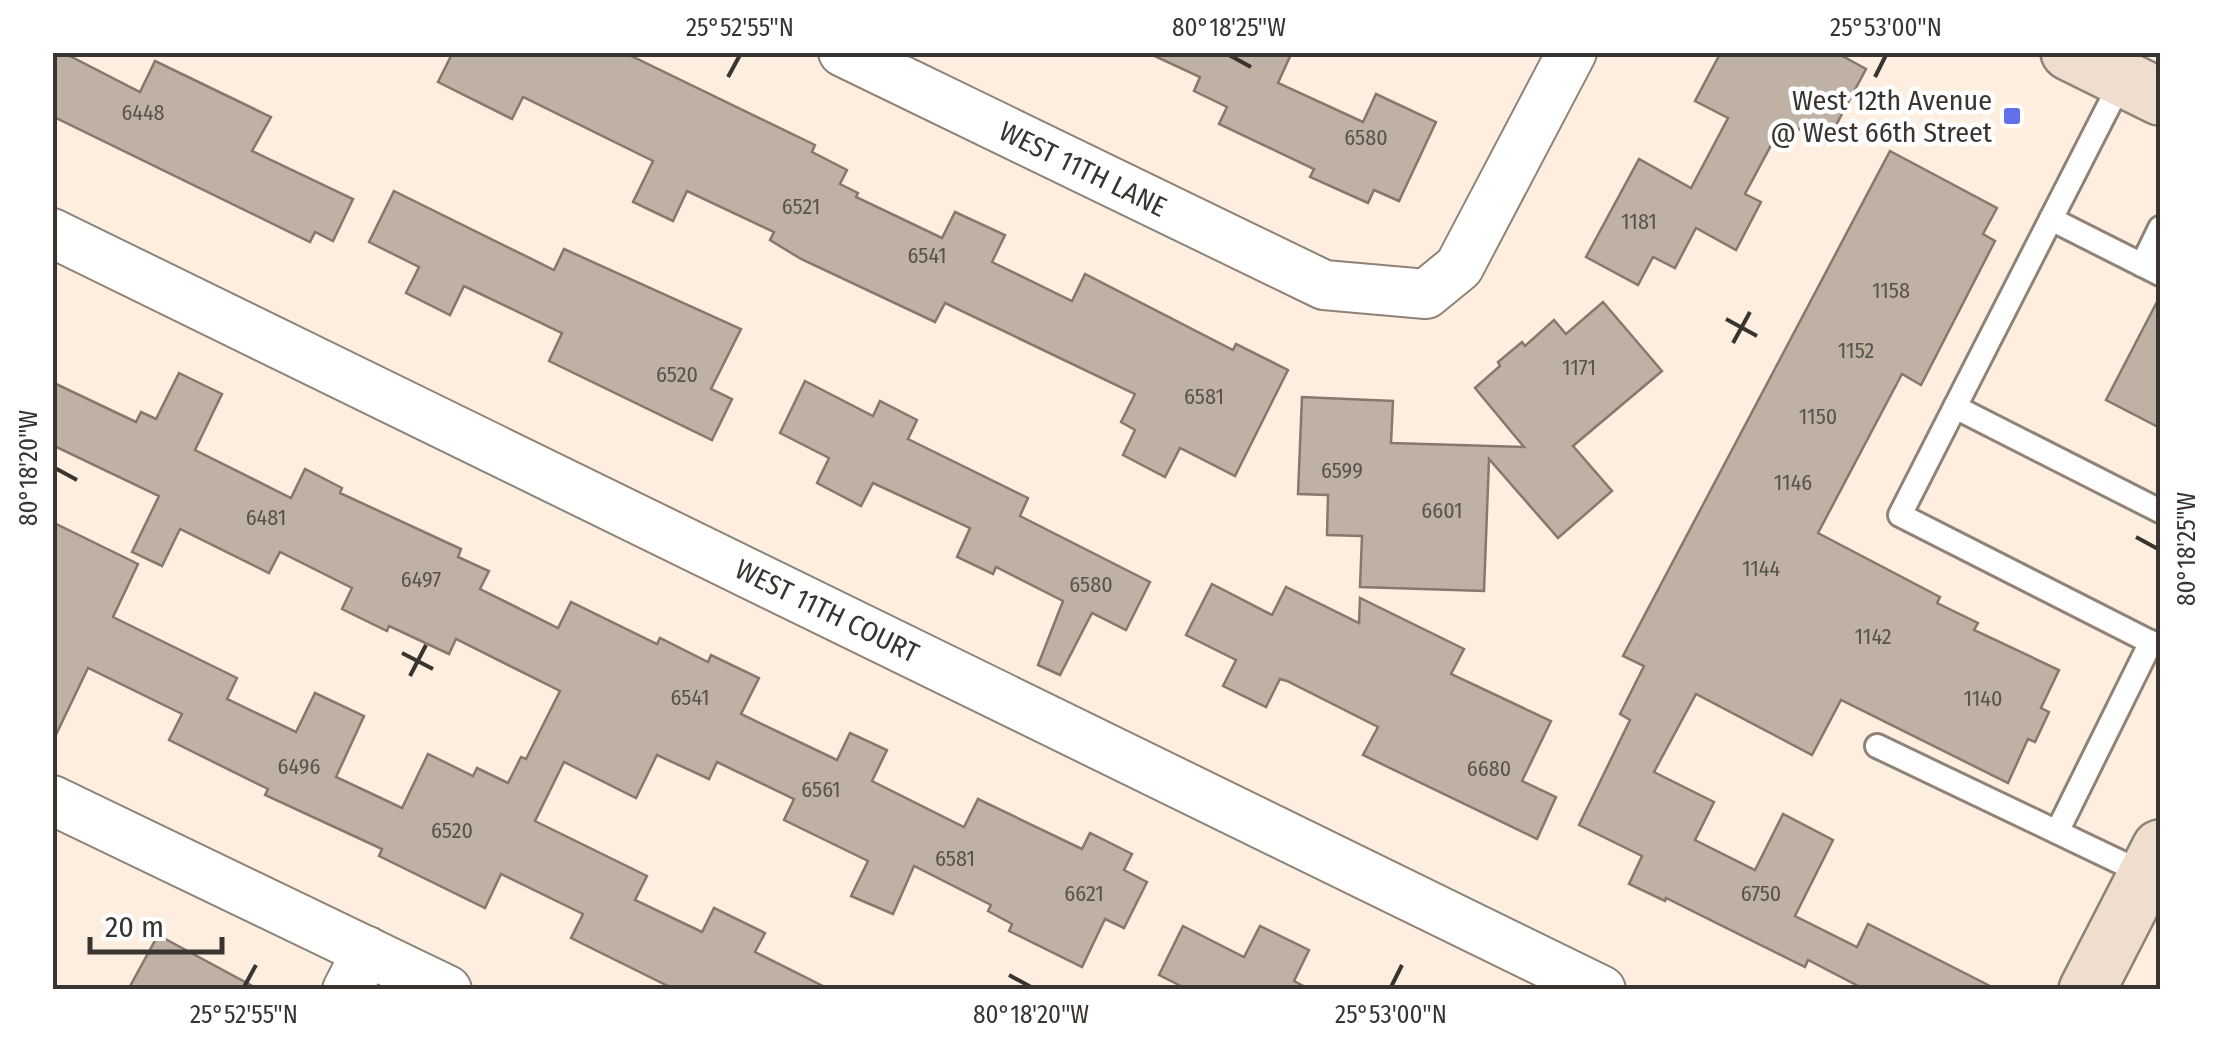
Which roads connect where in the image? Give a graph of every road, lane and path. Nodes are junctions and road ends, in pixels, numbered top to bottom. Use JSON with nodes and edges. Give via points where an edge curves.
{"nodes":[{"id":1,"x":842,"y":52,"type":"edge"},
{"id":2,"x":1572,"y":52,"type":"edge"},
{"id":3,"x":2069,"y":52,"type":"edge"},
{"id":4,"x":2142,"y":88,"type":"edge"},
{"id":5,"x":2051,"y":218,"type":"junction"},
{"id":6,"x":2160,"y":228,"type":"edge"},
{"id":7,"x":52,"y":233,"type":"edge"},
{"id":8,"x":2151,"y":270,"type":"edge"},
{"id":9,"x":1955,"y":407,"type":"junction"},
{"id":10,"x":2160,"y":512,"type":"edge"},
{"id":11,"x":2156,"y":644,"type":"edge"},
{"id":12,"x":1877,"y":746,"type":"dead end"},
{"id":13,"x":52,"y":800,"type":"edge"},
{"id":14,"x":2057,"y":832,"type":"junction"},
{"id":15,"x":2154,"y":862,"type":"edge"},
{"id":16,"x":357,"y":970,"type":"edge"},
{"id":17,"x":448,"y":990,"type":"edge"},
{"id":18,"x":1601,"y":990,"type":"edge"},
{"id":19,"x":2087,"y":990,"type":"edge"}],
"edges":[{"from":1,"to":2,"type":"street","name":"WEST 11TH LANE","via":[[1324,284],[1426,294],[1459,267]]},
{"from":3,"to":4,"type":"main road"},
{"from":4,"to":5,"type":"lane"},
{"from":5,"to":8,"type":"lane"},
{"from":5,"to":9,"type":"lane"},
{"from":6,"to":8,"type":"lane"},
{"from":7,"to":18,"type":"street","name":"WEST 11TH COURT"},
{"from":9,"to":10,"type":"lane"},
{"from":9,"to":11,"type":"lane","via":[[1900,514]]},
{"from":11,"to":14,"type":"lane"},
{"from":12,"to":14,"type":"lane"},
{"from":13,"to":16,"type":"street"},
{"from":14,"to":15,"type":"lane"},
{"from":15,"to":19,"type":"main road"},
{"from":16,"to":17,"type":"street"}]}
